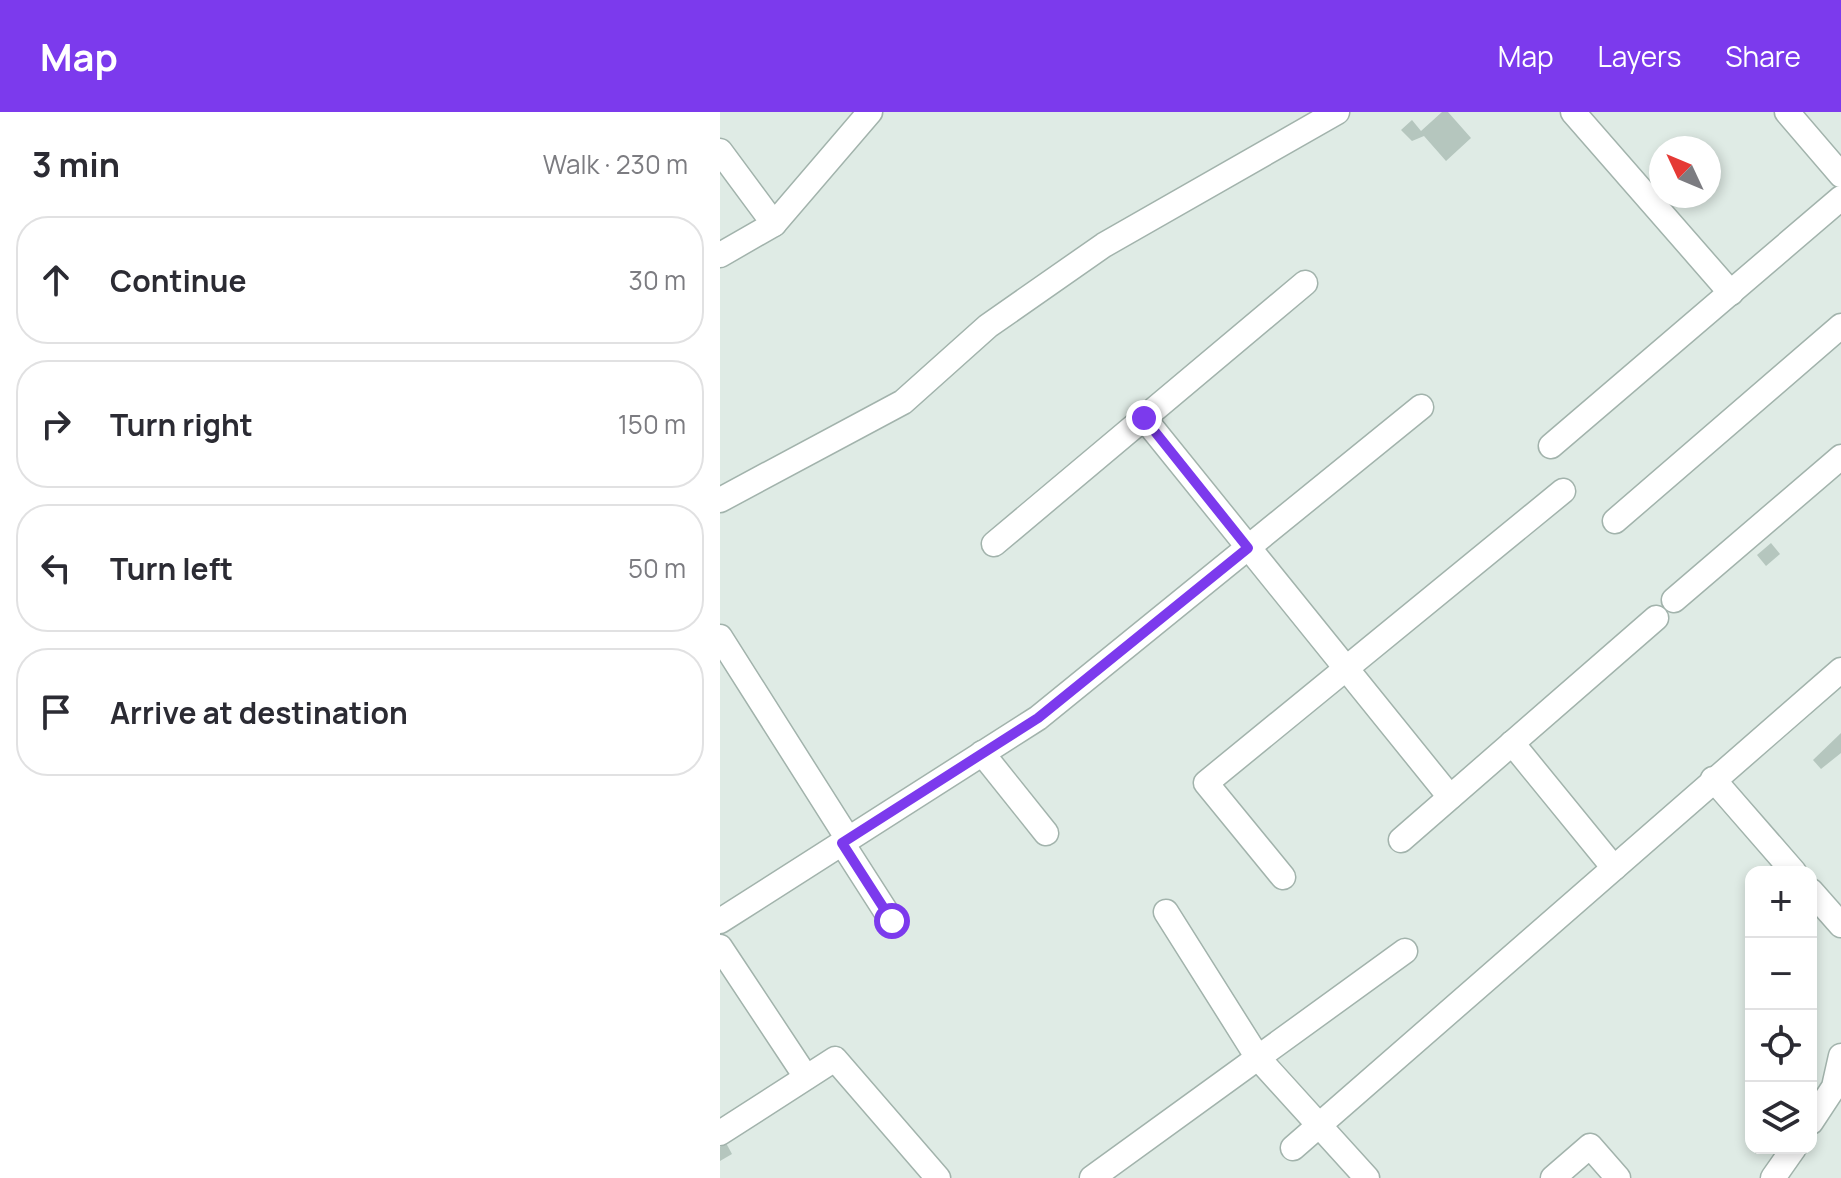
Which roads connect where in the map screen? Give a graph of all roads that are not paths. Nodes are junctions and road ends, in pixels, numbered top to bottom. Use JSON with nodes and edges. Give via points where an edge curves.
{"nodes":[{"id":1,"x":1337,"y":112,"type":"edge"},
{"id":2,"x":1573,"y":112,"type":"edge"},
{"id":3,"x":1787,"y":112,"type":"edge"},
{"id":4,"x":864,"y":115,"type":"edge"},
{"id":5,"x":720,"y":151,"type":"edge"},
{"id":6,"x":1841,"y":175,"type":"edge"},
{"id":7,"x":1841,"y":198,"type":"edge"},
{"id":8,"x":774,"y":224,"type":"junction"},
{"id":9,"x":720,"y":255,"type":"edge"},
{"id":10,"x":1305,"y":283,"type":"dead end"},
{"id":11,"x":1731,"y":293,"type":"junction"},
{"id":12,"x":1841,"y":326,"type":"edge"},
{"id":13,"x":1421,"y":407,"type":"dead end"},
{"id":14,"x":1144,"y":418,"type":"junction"},
{"id":15,"x":1551,"y":446,"type":"dead end"},
{"id":16,"x":1841,"y":457,"type":"edge"},
{"id":17,"x":1563,"y":491,"type":"dead end"},
{"id":18,"x":720,"y":500,"type":"edge"},
{"id":19,"x":1615,"y":521,"type":"dead end"},
{"id":20,"x":994,"y":544,"type":"dead end"},
{"id":21,"x":1248,"y":548,"type":"junction"},
{"id":22,"x":1674,"y":600,"type":"dead end"},
{"id":23,"x":1656,"y":618,"type":"dead end"},
{"id":24,"x":720,"y":637,"type":"edge"},
{"id":25,"x":1346,"y":669,"type":"junction"},
{"id":26,"x":1841,"y":670,"type":"edge"},
{"id":27,"x":1512,"y":743,"type":"junction"},
{"id":28,"x":982,"y":753,"type":"junction"},
{"id":29,"x":1713,"y":779,"type":"junction"},
{"id":30,"x":1450,"y":797,"type":"junction"},
{"id":31,"x":1046,"y":833,"type":"dead end"},
{"id":32,"x":1401,"y":840,"type":"dead end"},
{"id":33,"x":845,"y":841,"type":"junction"},
{"id":34,"x":1789,"y":866,"type":"edge"},
{"id":35,"x":1614,"y":868,"type":"junction"},
{"id":36,"x":1283,"y":877,"type":"dead end"},
{"id":37,"x":1817,"y":898,"type":"edge"},
{"id":38,"x":1166,"y":912,"type":"dead end"},
{"id":39,"x":720,"y":921,"type":"edge"},
{"id":40,"x":892,"y":921,"type":"dead end"},
{"id":41,"x":1841,"y":925,"type":"edge"},
{"id":42,"x":720,"y":947,"type":"edge"},
{"id":43,"x":1405,"y":951,"type":"dead end"},
{"id":44,"x":1841,"y":1056,"type":"edge"},
{"id":45,"x":1258,"y":1058,"type":"junction"},
{"id":46,"x":806,"y":1077,"type":"junction"},
{"id":47,"x":1817,"y":1113,"type":"edge"},
{"id":48,"x":1319,"y":1125,"type":"junction"},
{"id":49,"x":720,"y":1133,"type":"edge"},
{"id":50,"x":1293,"y":1148,"type":"dead end"},
{"id":51,"x":1790,"y":1154,"type":"edge"},
{"id":52,"x":938,"y":1178,"type":"edge"},
{"id":53,"x":1092,"y":1178,"type":"edge"},
{"id":54,"x":1367,"y":1178,"type":"edge"},
{"id":55,"x":1553,"y":1178,"type":"edge"},
{"id":56,"x":1618,"y":1178,"type":"edge"},
{"id":57,"x":1773,"y":1178,"type":"edge"}],
"edges":[{"from":1,"to":18,"type":"street","via":[[1104,245],[988,326],[903,402]]},
{"from":2,"to":11,"type":"street"},
{"from":3,"to":6,"type":"street"},
{"from":4,"to":8,"type":"street"},
{"from":5,"to":8,"type":"street"},
{"from":7,"to":11,"type":"street"},
{"from":8,"to":9,"type":"street"},
{"from":10,"to":14,"type":"street"},
{"from":11,"to":15,"type":"street"},
{"from":12,"to":19,"type":"street"},
{"from":13,"to":21,"type":"street"},
{"from":14,"to":20,"type":"street"},
{"from":14,"to":21,"type":"street"},
{"from":16,"to":22,"type":"street"},
{"from":17,"to":25,"type":"street"},
{"from":21,"to":25,"type":"street"},
{"from":21,"to":28,"type":"street","via":[[1038,718]]},
{"from":23,"to":27,"type":"street"},
{"from":24,"to":33,"type":"street"},
{"from":25,"to":30,"type":"street"},
{"from":25,"to":36,"type":"street","via":[[1206,783]]},
{"from":26,"to":29,"type":"street"},
{"from":27,"to":30,"type":"street"},
{"from":27,"to":35,"type":"street"},
{"from":28,"to":31,"type":"street"},
{"from":28,"to":33,"type":"street"},
{"from":29,"to":34,"type":"street"},
{"from":29,"to":35,"type":"street"},
{"from":30,"to":32,"type":"street"},
{"from":33,"to":39,"type":"street"},
{"from":33,"to":40,"type":"street"},
{"from":35,"to":48,"type":"street"},
{"from":37,"to":41,"type":"street"},
{"from":38,"to":45,"type":"street"},
{"from":42,"to":46,"type":"street"},
{"from":43,"to":45,"type":"street"},
{"from":44,"to":47,"type":"street","via":[[1834,1087]]},
{"from":45,"to":48,"type":"street"},
{"from":45,"to":53,"type":"street"},
{"from":46,"to":49,"type":"street"},
{"from":46,"to":52,"type":"street","via":[[835,1059]]},
{"from":48,"to":50,"type":"street"},
{"from":48,"to":54,"type":"street"},
{"from":51,"to":57,"type":"street"},
{"from":55,"to":56,"type":"street","via":[[1590,1146]]}]}
